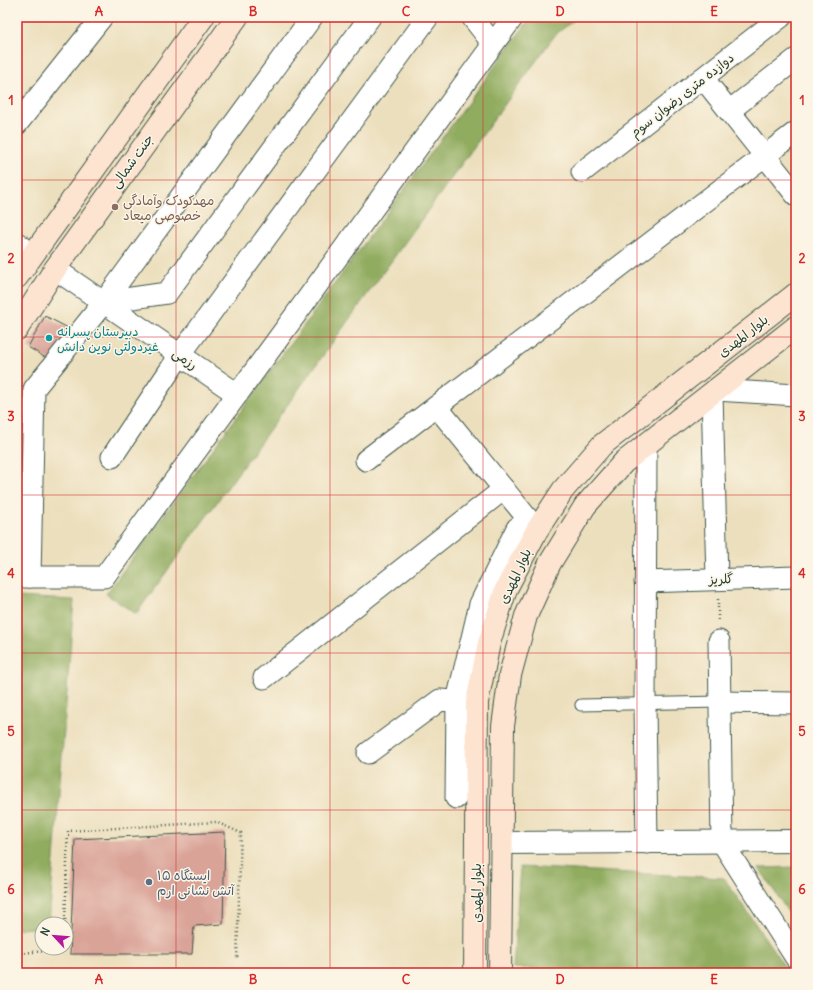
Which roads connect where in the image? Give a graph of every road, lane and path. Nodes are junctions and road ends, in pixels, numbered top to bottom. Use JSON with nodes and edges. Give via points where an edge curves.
{"nodes":[{"id":1,"x":102,"y":17,"type":"edge"},
{"id":2,"x":203,"y":17,"type":"edge"},
{"id":3,"x":237,"y":17,"type":"edge"},
{"id":4,"x":312,"y":17,"type":"edge"},
{"id":5,"x":370,"y":17,"type":"edge"},
{"id":6,"x":428,"y":17,"type":"edge"},
{"id":7,"x":472,"y":17,"type":"edge"},
{"id":8,"x":513,"y":17,"type":"edge"},
{"id":9,"x":782,"y":17,"type":"edge"},
{"id":10,"x":493,"y":44,"type":"junction"},
{"id":11,"x":796,"y":59,"type":"edge"},
{"id":12,"x":702,"y":78,"type":"junction"},
{"id":13,"x":729,"y":112,"type":"junction"},
{"id":14,"x":17,"y":124,"type":"edge"},
{"id":15,"x":796,"y":132,"type":"edge"},
{"id":16,"x":764,"y":156,"type":"junction"},
{"id":17,"x":582,"y":172,"type":"dead end"},
{"id":18,"x":81,"y":186,"type":"junction"},
{"id":19,"x":794,"y":189,"type":"edge"},
{"id":20,"x":102,"y":204,"type":"junction"},
{"id":21,"x":25,"y":248,"type":"edge"},
{"id":22,"x":55,"y":268,"type":"junction"},
{"id":23,"x":17,"y":277,"type":"edge"},
{"id":24,"x":796,"y":294,"type":"edge"},
{"id":25,"x":104,"y":302,"type":"junction"},
{"id":26,"x":796,"y":327,"type":"edge"},
{"id":27,"x":17,"y":329,"type":"edge"},
{"id":28,"x":180,"y":355,"type":"junction"},
{"id":29,"x":713,"y":392,"type":"junction"},
{"id":30,"x":237,"y":394,"type":"junction"},
{"id":31,"x":796,"y":394,"type":"edge"},
{"id":32,"x":437,"y":407,"type":"junction"},
{"id":33,"x":646,"y":445,"type":"junction"},
{"id":34,"x":112,"y":456,"type":"dead end"},
{"id":35,"x":366,"y":460,"type":"dead end"},
{"id":36,"x":504,"y":490,"type":"junction"},
{"id":37,"x":563,"y":490,"type":"junction"},
{"id":38,"x":585,"y":506,"type":"junction"},
{"id":39,"x":527,"y":529,"type":"junction"},
{"id":40,"x":24,"y":577,"type":"edge"},
{"id":41,"x":796,"y":577,"type":"edge"},
{"id":42,"x":717,"y":579,"type":"junction"},
{"id":43,"x":645,"y":582,"type":"junction"},
{"id":44,"x":718,"y":641,"type":"joint"},
{"id":45,"x":264,"y":678,"type":"dead end"},
{"id":46,"x":467,"y":701,"type":"junction"},
{"id":47,"x":720,"y":702,"type":"junction"},
{"id":48,"x":796,"y":703,"type":"edge"},
{"id":49,"x":645,"y":704,"type":"junction"},
{"id":50,"x":581,"y":705,"type":"dead end"},
{"id":51,"x":368,"y":754,"type":"dead end"},
{"id":52,"x":456,"y":798,"type":"dead end"},
{"id":53,"x":796,"y":841,"type":"edge"},
{"id":54,"x":647,"y":842,"type":"junction"},
{"id":55,"x":722,"y":842,"type":"junction"},
{"id":56,"x":502,"y":843,"type":"junction"},
{"id":57,"x":65,"y":916,"type":"edge"},
{"id":58,"x":34,"y":952,"type":"edge"},
{"id":59,"x":17,"y":953,"type":"edge"},
{"id":60,"x":796,"y":958,"type":"edge"},
{"id":61,"x":237,"y":960,"type":"dead end"},
{"id":62,"x":475,"y":973,"type":"edge"},
{"id":63,"x":500,"y":973,"type":"edge"}],
"edges":[{"from":1,"to":14,"type":"street"},
{"from":2,"to":18,"type":"main road","name":"جنت شمالی"},
{"from":3,"to":20,"type":"main road","name":"جنت شمالی"},
{"from":4,"to":25,"type":"street"},
{"from":5,"to":25,"type":"street","via":[[167,293]]},
{"from":6,"to":28,"type":"street"},
{"from":7,"to":10,"type":"street"},
{"from":8,"to":10,"type":"street"},
{"from":9,"to":12,"type":"street","name":"دوازده متری رضوان سوم"},
{"from":10,"to":30,"type":"street"},
{"from":11,"to":13,"type":"street"},
{"from":12,"to":13,"type":"street"},
{"from":12,"to":17,"type":"street","name":"دوازده متری رضوان سوم"},
{"from":13,"to":16,"type":"street"},
{"from":15,"to":16,"type":"street"},
{"from":16,"to":19,"type":"street"},
{"from":16,"to":32,"type":"street"},
{"from":18,"to":20,"type":"main road"},
{"from":18,"to":21,"type":"main road","name":"جنت شمالی"},
{"from":20,"to":22,"type":"main road","name":"جنت شمالی"},
{"from":21,"to":23,"type":"main road","name":"جنت شمالی"},
{"from":22,"to":25,"type":"street","name":"رزمی"},
{"from":22,"to":27,"type":"main road","name":"جنت شمالی"},
{"from":24,"to":37,"type":"main road","name":"بلوار المهدی","via":[[602,445]]},
{"from":25,"to":28,"type":"street","name":"رزمی"},
{"from":25,"to":40,"type":"street","via":[[34,389]]},
{"from":26,"to":29,"type":"main road","name":"بلوار المهدی"},
{"from":28,"to":30,"type":"street","name":"رزمی"},
{"from":28,"to":34,"type":"street"},
{"from":29,"to":31,"type":"street"},
{"from":29,"to":33,"type":"main road","name":"بلوار المهدی"},
{"from":29,"to":42,"type":"street"},
{"from":30,"to":40,"type":"street","via":[[104,577]]},
{"from":32,"to":35,"type":"street"},
{"from":32,"to":36,"type":"street"},
{"from":33,"to":38,"type":"main road","name":"بلوار المهدی","via":[[624,462]]},
{"from":33,"to":43,"type":"street"},
{"from":36,"to":39,"type":"street"},
{"from":36,"to":45,"type":"street"},
{"from":37,"to":38,"type":"main road"},
{"from":37,"to":39,"type":"main road","name":"بلوار المهدی"},
{"from":38,"to":56,"type":"main road","name":"بلوار المهدی","via":[[550,563],[526,616],[510,675],[503,726]]},
{"from":39,"to":46,"type":"main road","name":"بلوار المهدی"},
{"from":41,"to":42,"type":"street","name":"گلریز"},
{"from":42,"to":43,"type":"street","name":"گلریز"},
{"from":42,"to":44,"type":"path"},
{"from":43,"to":49,"type":"street"},
{"from":44,"to":47,"type":"street"},
{"from":46,"to":51,"type":"street","via":[[440,700]]},
{"from":46,"to":52,"type":"street"},
{"from":46,"to":62,"type":"main road","name":"بلوار المهدی"},
{"from":47,"to":48,"type":"street"},
{"from":47,"to":49,"type":"lane"},
{"from":47,"to":55,"type":"street"},
{"from":49,"to":50,"type":"lane"},
{"from":49,"to":54,"type":"street"},
{"from":53,"to":55,"type":"street"},
{"from":54,"to":55,"type":"street"},
{"from":54,"to":56,"type":"street"},
{"from":55,"to":60,"type":"street"},
{"from":56,"to":63,"type":"main road","name":"بلوار المهدی"},
{"from":57,"to":61,"type":"path","via":[[68,831],[216,822],[241,833]]},
{"from":58,"to":59,"type":"path"}]}
